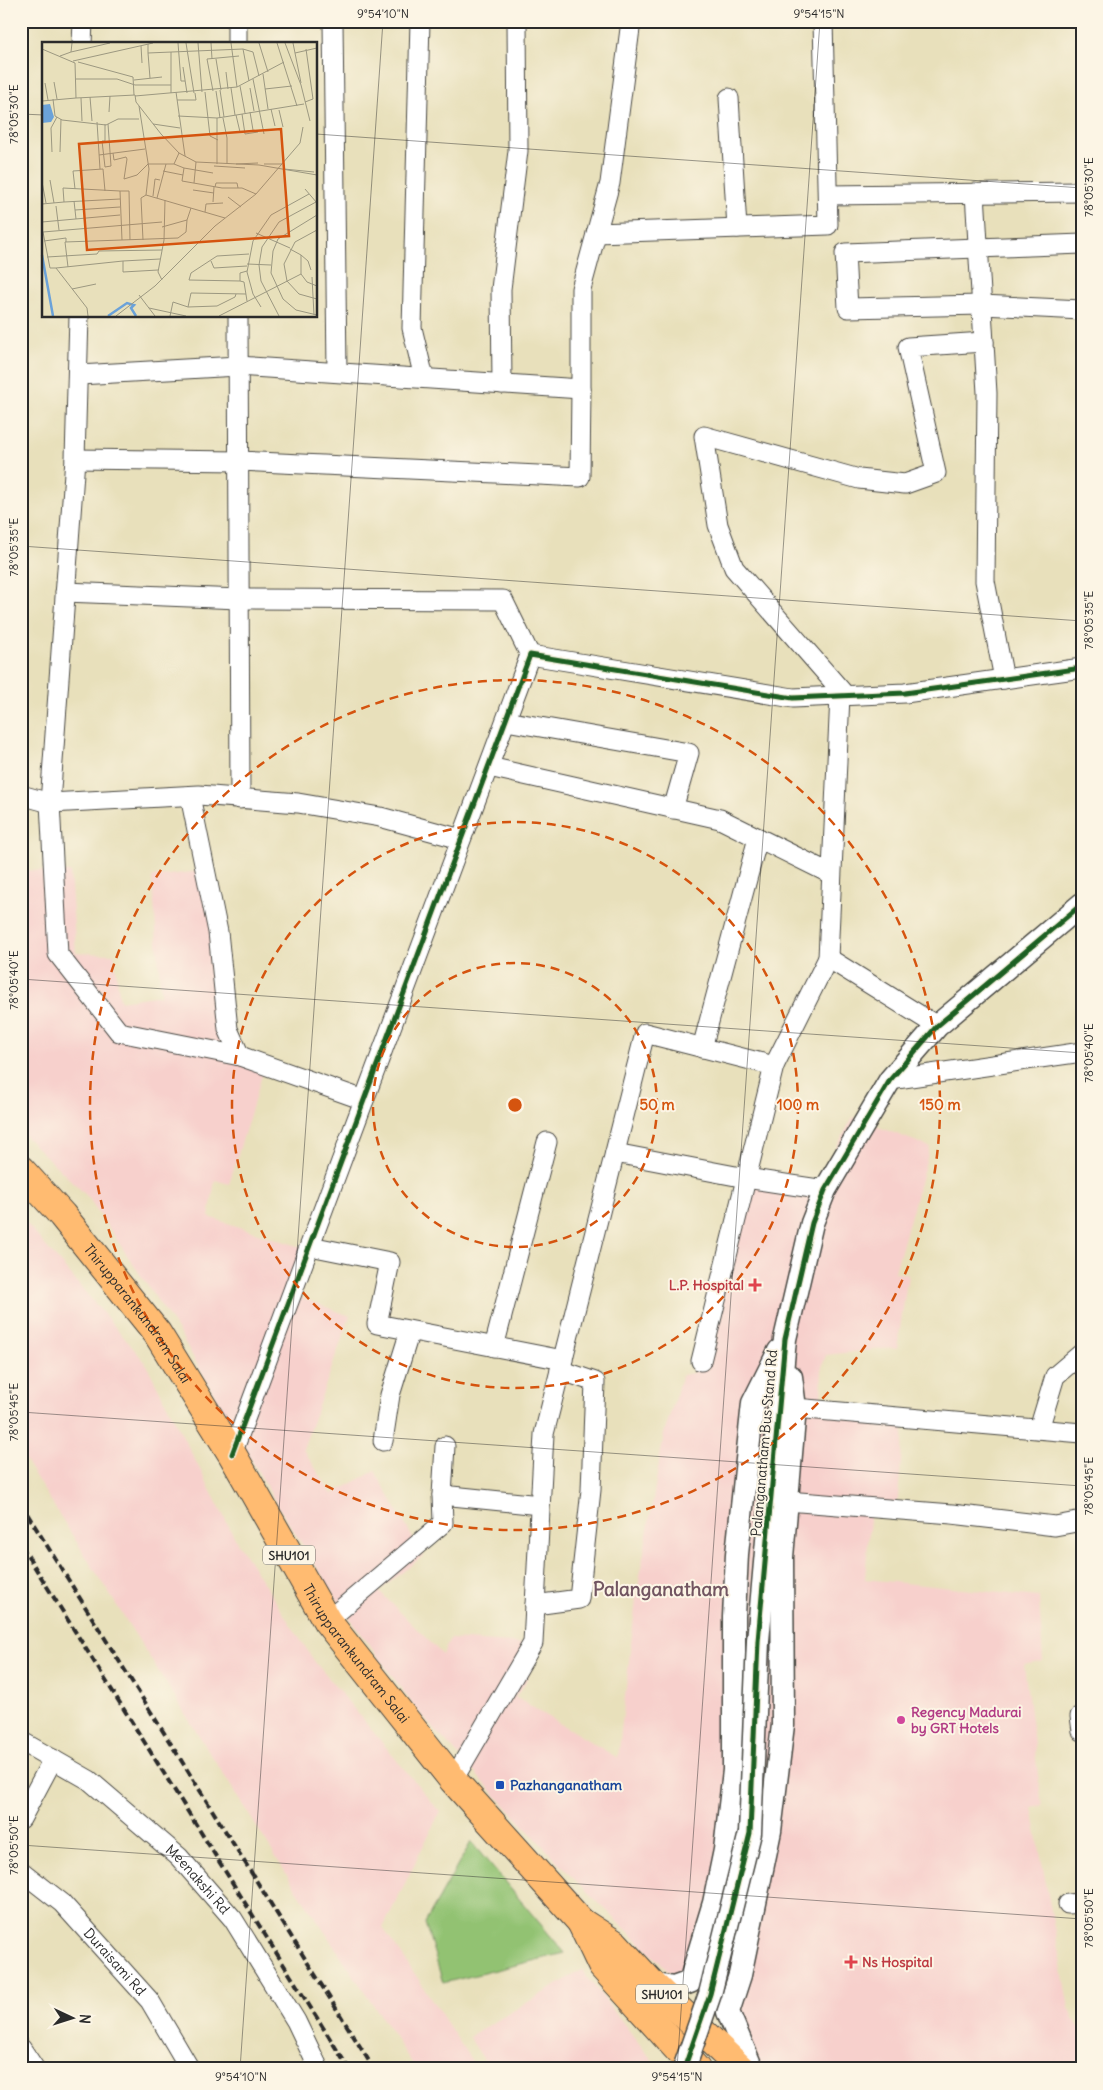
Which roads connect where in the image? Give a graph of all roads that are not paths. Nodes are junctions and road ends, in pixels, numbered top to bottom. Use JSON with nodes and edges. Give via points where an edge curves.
{"nodes":[{"id":1,"x":83,"y":21,"type":"edge"},
{"id":2,"x":237,"y":21,"type":"edge"},
{"id":3,"x":333,"y":21,"type":"edge"},
{"id":4,"x":420,"y":21,"type":"edge"},
{"id":5,"x":518,"y":21,"type":"edge"},
{"id":6,"x":631,"y":21,"type":"edge"},
{"id":7,"x":824,"y":21,"type":"edge"},
{"id":8,"x":82,"y":42,"type":"edge"},
{"id":9,"x":237,"y":42,"type":"edge"},
{"id":10,"x":730,"y":98,"type":"dead end"},
{"id":11,"x":1082,"y":192,"type":"edge"},
{"id":12,"x":975,"y":194,"type":"junction"},
{"id":13,"x":828,"y":195,"type":"junction"},
{"id":14,"x":737,"y":228,"type":"junction"},
{"id":15,"x":596,"y":233,"type":"junction"},
{"id":16,"x":1082,"y":244,"type":"edge"},
{"id":17,"x":978,"y":247,"type":"junction"},
{"id":18,"x":982,"y":305,"type":"junction"},
{"id":19,"x":1082,"y":310,"type":"edge"},
{"id":20,"x":79,"y":318,"type":"edge"},
{"id":21,"x":238,"y":318,"type":"edge"},
{"id":22,"x":984,"y":342,"type":"junction"},
{"id":23,"x":238,"y":366,"type":"junction"},
{"id":24,"x":337,"y":372,"type":"junction"},
{"id":25,"x":79,"y":375,"type":"junction"},
{"id":26,"x":424,"y":378,"type":"junction"},
{"id":27,"x":502,"y":384,"type":"junction"},
{"id":28,"x":581,"y":389,"type":"junction"},
{"id":29,"x":74,"y":459,"type":"junction"},
{"id":30,"x":239,"y":461,"type":"junction"},
{"id":31,"x":65,"y":592,"type":"junction"},
{"id":32,"x":240,"y":599,"type":"junction"},
{"id":33,"x":530,"y":655,"type":"junction"},
{"id":34,"x":1082,"y":668,"type":"edge"},
{"id":35,"x":1004,"y":679,"type":"junction"},
{"id":36,"x":843,"y":696,"type":"junction"},
{"id":37,"x":506,"y":721,"type":"junction"},
{"id":38,"x":488,"y":767,"type":"junction"},
{"id":39,"x":21,"y":795,"type":"edge"},
{"id":40,"x":190,"y":796,"type":"junction"},
{"id":41,"x":240,"y":799,"type":"junction"},
{"id":42,"x":50,"y":803,"type":"junction"},
{"id":43,"x":673,"y":809,"type":"junction"},
{"id":44,"x":758,"y":838,"type":"junction"},
{"id":45,"x":462,"y":839,"type":"junction"},
{"id":46,"x":831,"y":874,"type":"junction"},
{"id":47,"x":1082,"y":904,"type":"edge"},
{"id":48,"x":828,"y":958,"type":"junction"},
{"id":49,"x":937,"y":1026,"type":"junction"},
{"id":50,"x":702,"y":1048,"type":"junction"},
{"id":51,"x":1082,"y":1052,"type":"edge"},
{"id":52,"x":240,"y":1056,"type":"junction"},
{"id":53,"x":774,"y":1066,"type":"junction"},
{"id":54,"x":890,"y":1080,"type":"junction"},
{"id":55,"x":364,"y":1100,"type":"junction"},
{"id":56,"x":547,"y":1142,"type":"dead end"},
{"id":57,"x":615,"y":1153,"type":"junction"},
{"id":58,"x":21,"y":1170,"type":"edge"},
{"id":59,"x":746,"y":1178,"type":"junction"},
{"id":60,"x":825,"y":1190,"type":"junction"},
{"id":61,"x":310,"y":1246,"type":"junction"},
{"id":62,"x":410,"y":1331,"type":"junction"},
{"id":63,"x":785,"y":1339,"type":"junction"},
{"id":64,"x":494,"y":1347,"type":"junction"},
{"id":65,"x":1082,"y":1353,"type":"edge"},
{"id":66,"x":701,"y":1360,"type":"dead end"},
{"id":67,"x":561,"y":1365,"type":"junction"},
{"id":68,"x":795,"y":1408,"type":"junction"},
{"id":69,"x":1039,"y":1429,"type":"junction"},
{"id":70,"x":1082,"y":1433,"type":"edge"},
{"id":71,"x":383,"y":1441,"type":"dead end"},
{"id":72,"x":445,"y":1446,"type":"dead end"},
{"id":73,"x":232,"y":1454,"type":"junction"},
{"id":74,"x":442,"y":1495,"type":"junction"},
{"id":75,"x":787,"y":1501,"type":"junction"},
{"id":76,"x":540,"y":1505,"type":"junction"},
{"id":77,"x":1082,"y":1521,"type":"edge"},
{"id":78,"x":535,"y":1605,"type":"junction"},
{"id":79,"x":327,"y":1621,"type":"junction"},
{"id":80,"x":1082,"y":1716,"type":"edge"},
{"id":81,"x":1082,"y":1731,"type":"edge"},
{"id":82,"x":21,"y":1741,"type":"edge"},
{"id":83,"x":53,"y":1759,"type":"junction"},
{"id":84,"x":453,"y":1780,"type":"junction"},
{"id":85,"x":21,"y":1820,"type":"edge"},
{"id":86,"x":21,"y":1871,"type":"edge"},
{"id":87,"x":580,"y":1922,"type":"junction"},
{"id":88,"x":690,"y":1982,"type":"junction"},
{"id":89,"x":652,"y":1984,"type":"junction"},
{"id":90,"x":682,"y":2013,"type":"junction"},
{"id":91,"x":21,"y":2048,"type":"edge"},
{"id":92,"x":685,"y":2065,"type":"edge"},
{"id":93,"x":35,"y":2069,"type":"edge"},
{"id":94,"x":190,"y":2069,"type":"edge"},
{"id":95,"x":319,"y":2069,"type":"edge"},
{"id":96,"x":740,"y":2069,"type":"edge"},
{"id":97,"x":752,"y":2069,"type":"edge"}],
"edges":[{"from":1,"to":8,"type":"street"},
{"from":2,"to":9,"type":"street"},
{"from":3,"to":24,"type":"street"},
{"from":4,"to":26,"type":"street","via":[[412,328]]},
{"from":5,"to":27,"type":"street","via":[[518,151],[501,289]]},
{"from":6,"to":15,"type":"street","via":[[610,183]]},
{"from":7,"to":13,"type":"street"},
{"from":10,"to":14,"type":"street"},
{"from":11,"to":12,"type":"street"},
{"from":12,"to":13,"type":"street"},
{"from":12,"to":17,"type":"street"},
{"from":13,"to":14,"type":"street","via":[[828,225]]},
{"from":14,"to":15,"type":"street"},
{"from":15,"to":28,"type":"street","via":[[581,289]]},
{"from":16,"to":17,"type":"street"},
{"from":17,"to":18,"type":"street"},
{"from":17,"to":18,"type":"street","via":[[845,253],[848,308]]},
{"from":18,"to":19,"type":"street"},
{"from":18,"to":22,"type":"street"},
{"from":20,"to":25,"type":"street"},
{"from":21,"to":23,"type":"street"},
{"from":22,"to":35,"type":"street","via":[[987,394],[985,581]]},
{"from":22,"to":36,"type":"street","via":[[908,347],[936,473],[905,484],[859,479],[704,436],[718,524],[734,568]]},
{"from":23,"to":24,"type":"street"},
{"from":23,"to":25,"type":"street"},
{"from":23,"to":30,"type":"street"},
{"from":24,"to":26,"type":"street"},
{"from":25,"to":29,"type":"street"},
{"from":26,"to":27,"type":"street"},
{"from":27,"to":28,"type":"street"},
{"from":28,"to":30,"type":"street","via":[[580,477]]},
{"from":29,"to":30,"type":"street"},
{"from":29,"to":31,"type":"street"},
{"from":30,"to":32,"type":"street"},
{"from":31,"to":32,"type":"street"},
{"from":31,"to":42,"type":"street"},
{"from":32,"to":33,"type":"street","via":[[503,600]]},
{"from":32,"to":41,"type":"street"},
{"from":33,"to":36,"type":"street","via":[[793,698]]},
{"from":33,"to":37,"type":"street"},
{"from":34,"to":35,"type":"street"},
{"from":35,"to":36,"type":"street","via":[[905,693]]},
{"from":36,"to":46,"type":"street"},
{"from":37,"to":38,"type":"street"},
{"from":37,"to":43,"type":"street","via":[[689,753]]},
{"from":38,"to":43,"type":"street"},
{"from":38,"to":45,"type":"street"},
{"from":39,"to":42,"type":"street"},
{"from":40,"to":41,"type":"street"},
{"from":40,"to":42,"type":"street"},
{"from":40,"to":52,"type":"street","via":[[218,932],[228,1029]]},
{"from":41,"to":45,"type":"street","via":[[298,803],[380,816]]},
{"from":42,"to":52,"type":"street","via":[[58,954],[119,1032]]},
{"from":43,"to":44,"type":"street","via":[[720,819]]},
{"from":44,"to":46,"type":"street"},
{"from":44,"to":50,"type":"street"},
{"from":45,"to":55,"type":"street"},
{"from":46,"to":48,"type":"street"},
{"from":47,"to":49,"type":"street","name":"Palanganatham Bus Stand Rd"},
{"from":48,"to":49,"type":"street"},
{"from":48,"to":53,"type":"street"},
{"from":49,"to":54,"type":"street","name":"Palanganatham Bus Stand Rd"},
{"from":50,"to":53,"type":"street"},
{"from":50,"to":57,"type":"street","via":[[645,1033]]},
{"from":51,"to":54,"type":"street"},
{"from":52,"to":55,"type":"street"},
{"from":53,"to":59,"type":"street"},
{"from":54,"to":60,"type":"street","name":"Palanganatham Bus Stand Rd"},
{"from":55,"to":61,"type":"street"},
{"from":56,"to":64,"type":"street"},
{"from":57,"to":59,"type":"street"},
{"from":57,"to":67,"type":"street"},
{"from":58,"to":73,"type":"main road","name":"Thirupparankundram Salai","number":"SHU101","via":[[62,1215],[157,1333]]},
{"from":59,"to":60,"type":"street"},
{"from":59,"to":66,"type":"street"},
{"from":60,"to":63,"type":"street","name":"Palanganatham Bus Stand Rd","via":[[812,1223]]},
{"from":61,"to":62,"type":"street","via":[[390,1262],[377,1324]]},
{"from":61,"to":73,"type":"street"},
{"from":62,"to":64,"type":"street"},
{"from":62,"to":71,"type":"street","via":[[390,1395]]},
{"from":63,"to":68,"type":"street"},
{"from":63,"to":88,"type":"street","via":[[753,1403],[737,1554],[734,1770],[725,1850],[714,1903]]},
{"from":63,"to":92,"type":"street","name":"Palanganatham Bus Stand Rd","bridge":true,"via":[[758,1641],[750,1832],[710,1994]]},
{"from":64,"to":67,"type":"street"},
{"from":65,"to":69,"type":"street","via":[[1055,1376]]},
{"from":67,"to":76,"type":"street","via":[[544,1434]]},
{"from":67,"to":78,"type":"street","via":[[595,1382],[590,1500],[579,1599]]},
{"from":68,"to":69,"type":"street"},
{"from":68,"to":75,"type":"street"},
{"from":69,"to":70,"type":"street"},
{"from":72,"to":74,"type":"street"},
{"from":73,"to":79,"type":"main road","name":"Thirupparankundram Salai","number":"SHU101"},
{"from":74,"to":76,"type":"street"},
{"from":74,"to":79,"type":"street","via":[[443,1523]]},
{"from":75,"to":77,"type":"street","via":[[1056,1526]]},
{"from":75,"to":97,"type":"street","via":[[782,1557],[783,1725],[770,1830],[740,1976],[728,2012]]},
{"from":76,"to":78,"type":"street"},
{"from":78,"to":84,"type":"street","via":[[533,1643]]},
{"from":79,"to":84,"type":"main road","name":"Thirupparankundram Salai","number":"SHU101"},
{"from":80,"to":81,"type":"street"},
{"from":82,"to":83,"type":"street","name":"Meenakshi Rd"},
{"from":83,"to":85,"type":"street"},
{"from":83,"to":95,"type":"street","name":"Meenakshi Rd","via":[[89,1780],[179,1857],[233,1918],[296,2021]]},
{"from":84,"to":87,"type":"main road","name":"Thirupparankundram Salai","number":"SHU101"},
{"from":86,"to":94,"type":"street","name":"Duraisami Rd","via":[[62,1903],[150,2001]]},
{"from":87,"to":89,"type":"main road","name":"Thirupparankundram Salai","number":"SHU101","via":[[614,1944]]},
{"from":87,"to":92,"type":"main road","name":"Thirupparankundram Salai","number":"SHU101","via":[[602,1966]]},
{"from":88,"to":89,"type":"street","via":[[673,1988]]},
{"from":88,"to":90,"type":"street"},
{"from":89,"to":90,"type":"main road","name":"Thirupparankundram Salai","number":"SHU101"},
{"from":90,"to":92,"type":"street"},
{"from":90,"to":96,"type":"main road","name":"Thirupparankundram Salai","number":"SHU101"},
{"from":91,"to":93,"type":"street"}]}
